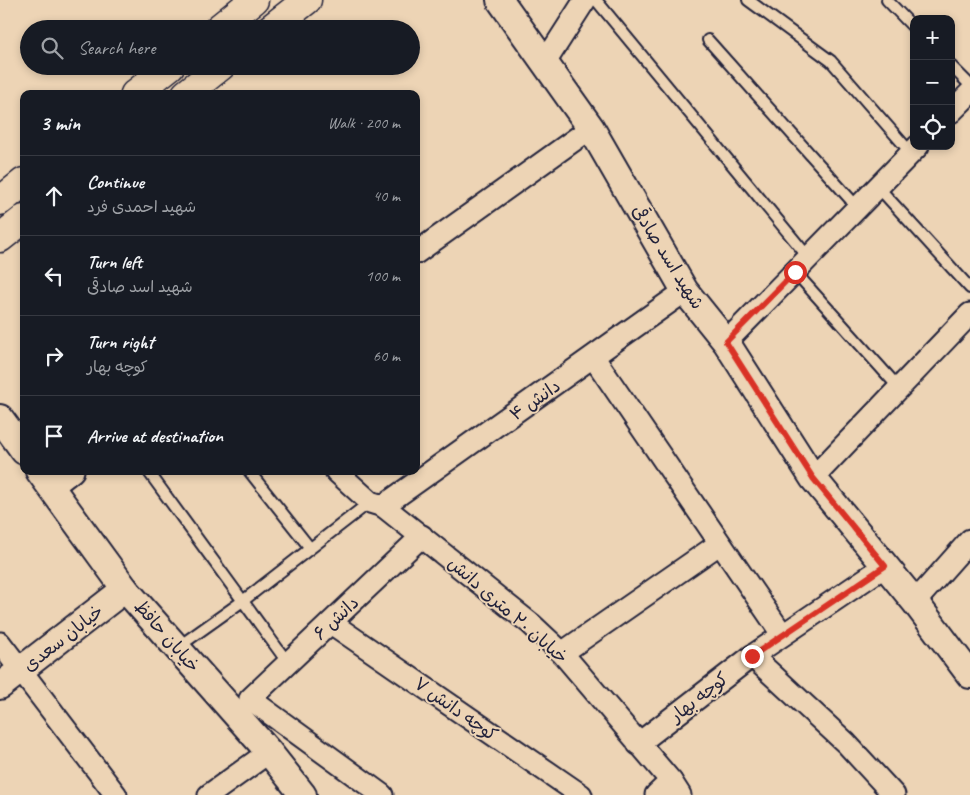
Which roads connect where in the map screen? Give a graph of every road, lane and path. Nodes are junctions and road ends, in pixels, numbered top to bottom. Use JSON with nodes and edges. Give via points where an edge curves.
{"nodes":[{"id":1,"x":254,"y":0,"type":"edge"},
{"id":2,"x":307,"y":0,"type":"edge"},
{"id":3,"x":500,"y":0,"type":"edge"},
{"id":4,"x":585,"y":0,"type":"edge"},
{"id":5,"x":596,"y":0,"type":"edge"},
{"id":6,"x":748,"y":0,"type":"edge"},
{"id":7,"x":887,"y":0,"type":"edge"},
{"id":8,"x":229,"y":20,"type":"edge"},
{"id":9,"x":281,"y":20,"type":"edge"},
{"id":10,"x":910,"y":24,"type":"edge"},
{"id":11,"x":708,"y":40,"type":"dead end"},
{"id":12,"x":544,"y":64,"type":"junction"},
{"id":13,"x":159,"y":75,"type":"edge"},
{"id":14,"x":210,"y":75,"type":"edge"},
{"id":15,"x":955,"y":77,"type":"edge"},
{"id":16,"x":140,"y":90,"type":"edge"},
{"id":17,"x":191,"y":90,"type":"edge"},
{"id":18,"x":963,"y":100,"type":"edge"},
{"id":19,"x":591,"y":128,"type":"junction"},
{"id":20,"x":910,"y":146,"type":"edge"},
{"id":21,"x":914,"y":150,"type":"edge"},
{"id":22,"x":20,"y":185,"type":"edge"},
{"id":23,"x":878,"y":187,"type":"junction"},
{"id":24,"x":0,"y":201,"type":"edge"},
{"id":25,"x":858,"y":208,"type":"junction"},
{"id":26,"x":20,"y":222,"type":"edge"},
{"id":27,"x":0,"y":238,"type":"edge"},
{"id":28,"x":420,"y":250,"type":"edge"},
{"id":29,"x":802,"y":265,"type":"junction"},
{"id":30,"x":970,"y":288,"type":"edge"},
{"id":31,"x":685,"y":292,"type":"junction"},
{"id":32,"x":970,"y":314,"type":"edge"},
{"id":33,"x":726,"y":342,"type":"junction"},
{"id":34,"x":594,"y":358,"type":"junction"},
{"id":35,"x":899,"y":388,"type":"junction"},
{"id":36,"x":61,"y":475,"type":"edge"},
{"id":37,"x":151,"y":475,"type":"edge"},
{"id":38,"x":252,"y":475,"type":"edge"},
{"id":39,"x":341,"y":475,"type":"edge"},
{"id":40,"x":419,"y":475,"type":"edge"},
{"id":41,"x":420,"y":475,"type":"edge"},
{"id":42,"x":813,"y":478,"type":"junction"},
{"id":43,"x":45,"y":480,"type":"edge"},
{"id":44,"x":376,"y":504,"type":"junction"},
{"id":45,"x":422,"y":536,"type":"junction"},
{"id":46,"x":970,"y":540,"type":"edge"},
{"id":47,"x":719,"y":544,"type":"junction"},
{"id":48,"x":310,"y":548,"type":"junction"},
{"id":49,"x":885,"y":566,"type":"junction"},
{"id":50,"x":125,"y":589,"type":"junction"},
{"id":51,"x":244,"y":600,"type":"junction"},
{"id":52,"x":916,"y":602,"type":"junction"},
{"id":53,"x":331,"y":623,"type":"junction"},
{"id":54,"x":782,"y":634,"type":"junction"},
{"id":55,"x":0,"y":643,"type":"edge"},
{"id":56,"x":177,"y":648,"type":"junction"},
{"id":57,"x":562,"y":653,"type":"junction"},
{"id":58,"x":752,"y":656,"type":"junction"},
{"id":59,"x":288,"y":663,"type":"junction"},
{"id":60,"x":970,"y":675,"type":"edge"},
{"id":61,"x":10,"y":678,"type":"edge"},
{"id":62,"x":638,"y":744,"type":"junction"},
{"id":63,"x":269,"y":752,"type":"junction"},
{"id":64,"x":669,"y":790,"type":"edge"},
{"id":65,"x":116,"y":795,"type":"edge"},
{"id":66,"x":209,"y":795,"type":"edge"},
{"id":67,"x":303,"y":795,"type":"edge"},
{"id":68,"x":382,"y":795,"type":"edge"},
{"id":69,"x":581,"y":795,"type":"edge"},
{"id":70,"x":894,"y":795,"type":"edge"}],
"edges":[{"from":1,"to":8,"type":"main road"},
{"from":2,"to":9,"type":"main road"},
{"from":3,"to":12,"type":"street","name":"شهید اسد صادقی"},
{"from":4,"to":12,"type":"street"},
{"from":5,"to":29,"type":"lane"},
{"from":6,"to":20,"type":"lane","via":[[831,61]]},
{"from":7,"to":10,"type":"lane"},
{"from":11,"to":25,"type":"lane"},
{"from":12,"to":19,"type":"street","name":"شهید اسد صادقی"},
{"from":13,"to":16,"type":"main road"},
{"from":14,"to":17,"type":"main road"},
{"from":15,"to":18,"type":"lane"},
{"from":19,"to":28,"type":"street"},
{"from":19,"to":31,"type":"street","name":"شهید اسد صادقی"},
{"from":21,"to":23,"type":"street"},
{"from":22,"to":24,"type":"main road"},
{"from":23,"to":25,"type":"street"},
{"from":23,"to":30,"type":"lane"},
{"from":25,"to":29,"type":"street"},
{"from":26,"to":27,"type":"main road"},
{"from":29,"to":33,"type":"street"},
{"from":29,"to":35,"type":"lane"},
{"from":31,"to":33,"type":"street","name":"شهید اسد صادقی"},
{"from":31,"to":34,"type":"street","name":"دانش ۴"},
{"from":32,"to":35,"type":"street"},
{"from":33,"to":42,"type":"street","name":"شهید اسد صادقی"},
{"from":34,"to":41,"type":"street","name":"دانش ۴"},
{"from":34,"to":47,"type":"street"},
{"from":35,"to":42,"type":"street"},
{"from":36,"to":43,"type":"street"},
{"from":37,"to":51,"type":"lane"},
{"from":38,"to":48,"type":"lane"},
{"from":39,"to":44,"type":"street","name":"خیابان ۲۰ متری دانش"},
{"from":40,"to":44,"type":"street","name":"دانش ۴"},
{"from":42,"to":49,"type":"street","name":"شهید اسد صادقی"},
{"from":43,"to":50,"type":"street","name":"خیابان حافظ"},
{"from":44,"to":45,"type":"street","name":"خیابان ۲۰ متری دانش"},
{"from":44,"to":48,"type":"lane"},
{"from":45,"to":53,"type":"street","name":"دانش ۶"},
{"from":45,"to":57,"type":"street","name":"خیابان ۲۰ متری دانش"},
{"from":46,"to":52,"type":"street"},
{"from":47,"to":54,"type":"street"},
{"from":47,"to":57,"type":"street"},
{"from":48,"to":51,"type":"lane"},
{"from":49,"to":52,"type":"street","name":"شهید اسد صادقی"},
{"from":49,"to":54,"type":"street","name":"کوچه بهار"},
{"from":50,"to":56,"type":"street","name":"خیابان حافظ"},
{"from":50,"to":61,"type":"street","name":"خیابان سعدی"},
{"from":51,"to":56,"type":"lane"},
{"from":51,"to":59,"type":"lane"},
{"from":52,"to":60,"type":"street","name":"شهید اسد صادقی"},
{"from":53,"to":59,"type":"street","name":"دانش ۶"},
{"from":53,"to":69,"type":"street","name":"کوچه دانش ۷"},
{"from":54,"to":58,"type":"street","name":"کوچه بهار"},
{"from":55,"to":61,"type":"street"},
{"from":56,"to":63,"type":"street","name":"خیابان حافظ"},
{"from":57,"to":62,"type":"street","name":"خیابان ۲۰ متری دانش"},
{"from":58,"to":62,"type":"street","name":"کوچه بهار"},
{"from":58,"to":70,"type":"street","via":[[846,743]]},
{"from":59,"to":68,"type":"street","name":"دانش ۶","via":[[250,699]]},
{"from":61,"to":65,"type":"street"},
{"from":62,"to":64,"type":"street","name":"خیابان ۲۰ متری دانش"},
{"from":63,"to":66,"type":"street"},
{"from":63,"to":67,"type":"street","name":"خیابان حافظ"}]}
